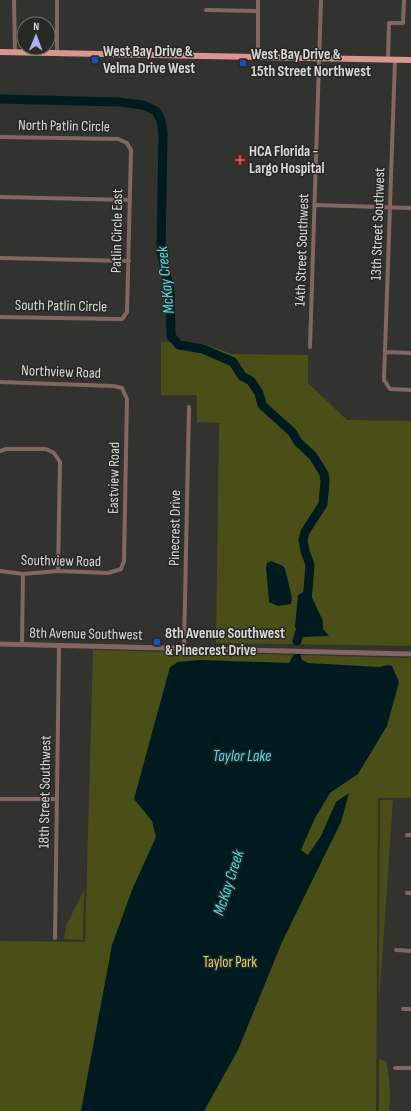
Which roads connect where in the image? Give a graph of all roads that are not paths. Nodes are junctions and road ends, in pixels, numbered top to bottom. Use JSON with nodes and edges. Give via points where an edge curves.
{"nodes":[{"id":1,"x":14,"y":0,"type":"edge"},
{"id":2,"x":57,"y":0,"type":"edge"},
{"id":3,"x":258,"y":0,"type":"edge"},
{"id":4,"x":321,"y":0,"type":"edge"},
{"id":5,"x":404,"y":0,"type":"edge"},
{"id":6,"x":206,"y":10,"type":"dead end"},
{"id":7,"x":258,"y":11,"type":"junction"},
{"id":8,"x":0,"y":52,"type":"edge"},
{"id":9,"x":15,"y":52,"type":"junction"},
{"id":10,"x":57,"y":53,"type":"junction"},
{"id":11,"x":258,"y":57,"type":"junction"},
{"id":12,"x":320,"y":59,"type":"junction"},
{"id":13,"x":392,"y":60,"type":"junction"},
{"id":14,"x":411,"y":60,"type":"edge"},
{"id":15,"x":0,"y":137,"type":"edge"},
{"id":16,"x":127,"y":143,"type":"joint"},
{"id":17,"x":0,"y":197,"type":"edge"},
{"id":18,"x":130,"y":200,"type":"junction"},
{"id":19,"x":315,"y":205,"type":"junction"},
{"id":20,"x":390,"y":208,"type":"junction"},
{"id":21,"x":411,"y":208,"type":"edge"},
{"id":22,"x":0,"y":258,"type":"edge"},
{"id":23,"x":129,"y":261,"type":"junction"},
{"id":24,"x":0,"y":317,"type":"edge"},
{"id":25,"x":122,"y":319,"type":"joint"},
{"id":26,"x":310,"y":347,"type":"dead end"},
{"id":27,"x":386,"y":352,"type":"junction"},
{"id":28,"x":411,"y":353,"type":"edge"},
{"id":29,"x":0,"y":382,"type":"edge"},
{"id":30,"x":122,"y":388,"type":"joint"},
{"id":31,"x":411,"y":390,"type":"edge"},
{"id":32,"x":190,"y":407,"type":"dead end"},
{"id":33,"x":2,"y":450,"type":"edge"},
{"id":34,"x":121,"y":569,"type":"joint"},
{"id":35,"x":0,"y":571,"type":"edge"},
{"id":36,"x":58,"y":571,"type":"junction"},
{"id":37,"x":23,"y":574,"type":"junction"},
{"id":38,"x":0,"y":644,"type":"edge"},
{"id":39,"x":22,"y":644,"type":"junction"},
{"id":40,"x":59,"y":645,"type":"junction"},
{"id":41,"x":184,"y":648,"type":"junction"},
{"id":42,"x":411,"y":654,"type":"edge"},
{"id":43,"x":0,"y":798,"type":"edge"},
{"id":44,"x":57,"y":798,"type":"junction"},
{"id":45,"x":55,"y":938,"type":"dead end"},
{"id":46,"x":396,"y":950,"type":"dead end"},
{"id":47,"x":411,"y":951,"type":"edge"},
{"id":48,"x":403,"y":1009,"type":"dead end"},
{"id":49,"x":411,"y":1009,"type":"edge"},
{"id":50,"x":395,"y":1068,"type":"dead end"},
{"id":51,"x":411,"y":1068,"type":"edge"}],
"edges":[{"from":1,"to":9,"type":"street"},
{"from":2,"to":10,"type":"street"},
{"from":3,"to":7,"type":"street"},
{"from":4,"to":12,"type":"street","name":"14th Street Southwest"},
{"from":5,"to":13,"type":"street","name":"13th Street Southwest","via":[[403,23],[389,23]]},
{"from":6,"to":7,"type":"street"},
{"from":7,"to":11,"type":"street"},
{"from":8,"to":9,"type":"main road"},
{"from":9,"to":10,"type":"main road"},
{"from":10,"to":11,"type":"main road"},
{"from":11,"to":12,"type":"main road"},
{"from":12,"to":13,"type":"main road"},
{"from":12,"to":19,"type":"street","name":"14th Street Southwest"},
{"from":13,"to":14,"type":"main road"},
{"from":13,"to":20,"type":"street","name":"13th Street Southwest"},
{"from":15,"to":16,"type":"street","name":"North Patlin Circle","via":[[118,139]]},
{"from":16,"to":18,"type":"street","name":"Patlin Circle East","via":[[131,150]]},
{"from":17,"to":18,"type":"street"},
{"from":18,"to":23,"type":"street","name":"Patlin Circle East"},
{"from":19,"to":20,"type":"street"},
{"from":19,"to":26,"type":"street","name":"14th Street Southwest"},
{"from":20,"to":21,"type":"street"},
{"from":20,"to":27,"type":"street","name":"13th Street Southwest"},
{"from":22,"to":23,"type":"street"},
{"from":23,"to":25,"type":"street","name":"Patlin Circle East","via":[[127,312]]},
{"from":24,"to":25,"type":"street","name":"South Patlin Circle"},
{"from":27,"to":28,"type":"street"},
{"from":27,"to":31,"type":"street","name":"13th Street Southwest","via":[[384,380],[387,387]]},
{"from":29,"to":30,"type":"street","name":"Northview Road"},
{"from":30,"to":34,"type":"street","name":"Eastview Road","via":[[127,399],[124,561]]},
{"from":32,"to":41,"type":"street","name":"Pinecrest Drive"},
{"from":33,"to":36,"type":"street","via":[[46,449],[54,453],[60,462]]},
{"from":34,"to":36,"type":"street","name":"Southview Road","via":[[108,574]]},
{"from":35,"to":37,"type":"street","name":"Southview Road"},
{"from":36,"to":37,"type":"street","name":"Southview Road"},
{"from":37,"to":39,"type":"street"},
{"from":38,"to":39,"type":"street","name":"8th Avenue Southwest"},
{"from":39,"to":40,"type":"street","name":"8th Avenue Southwest"},
{"from":40,"to":41,"type":"street","name":"8th Avenue Southwest"},
{"from":40,"to":44,"type":"street","name":"18th Street Southwest"},
{"from":41,"to":42,"type":"street","name":"8th Avenue Southwest"},
{"from":43,"to":44,"type":"street"},
{"from":44,"to":45,"type":"street","name":"18th Street Southwest"},
{"from":46,"to":47,"type":"street"},
{"from":48,"to":49,"type":"street"},
{"from":50,"to":51,"type":"street"}]}
